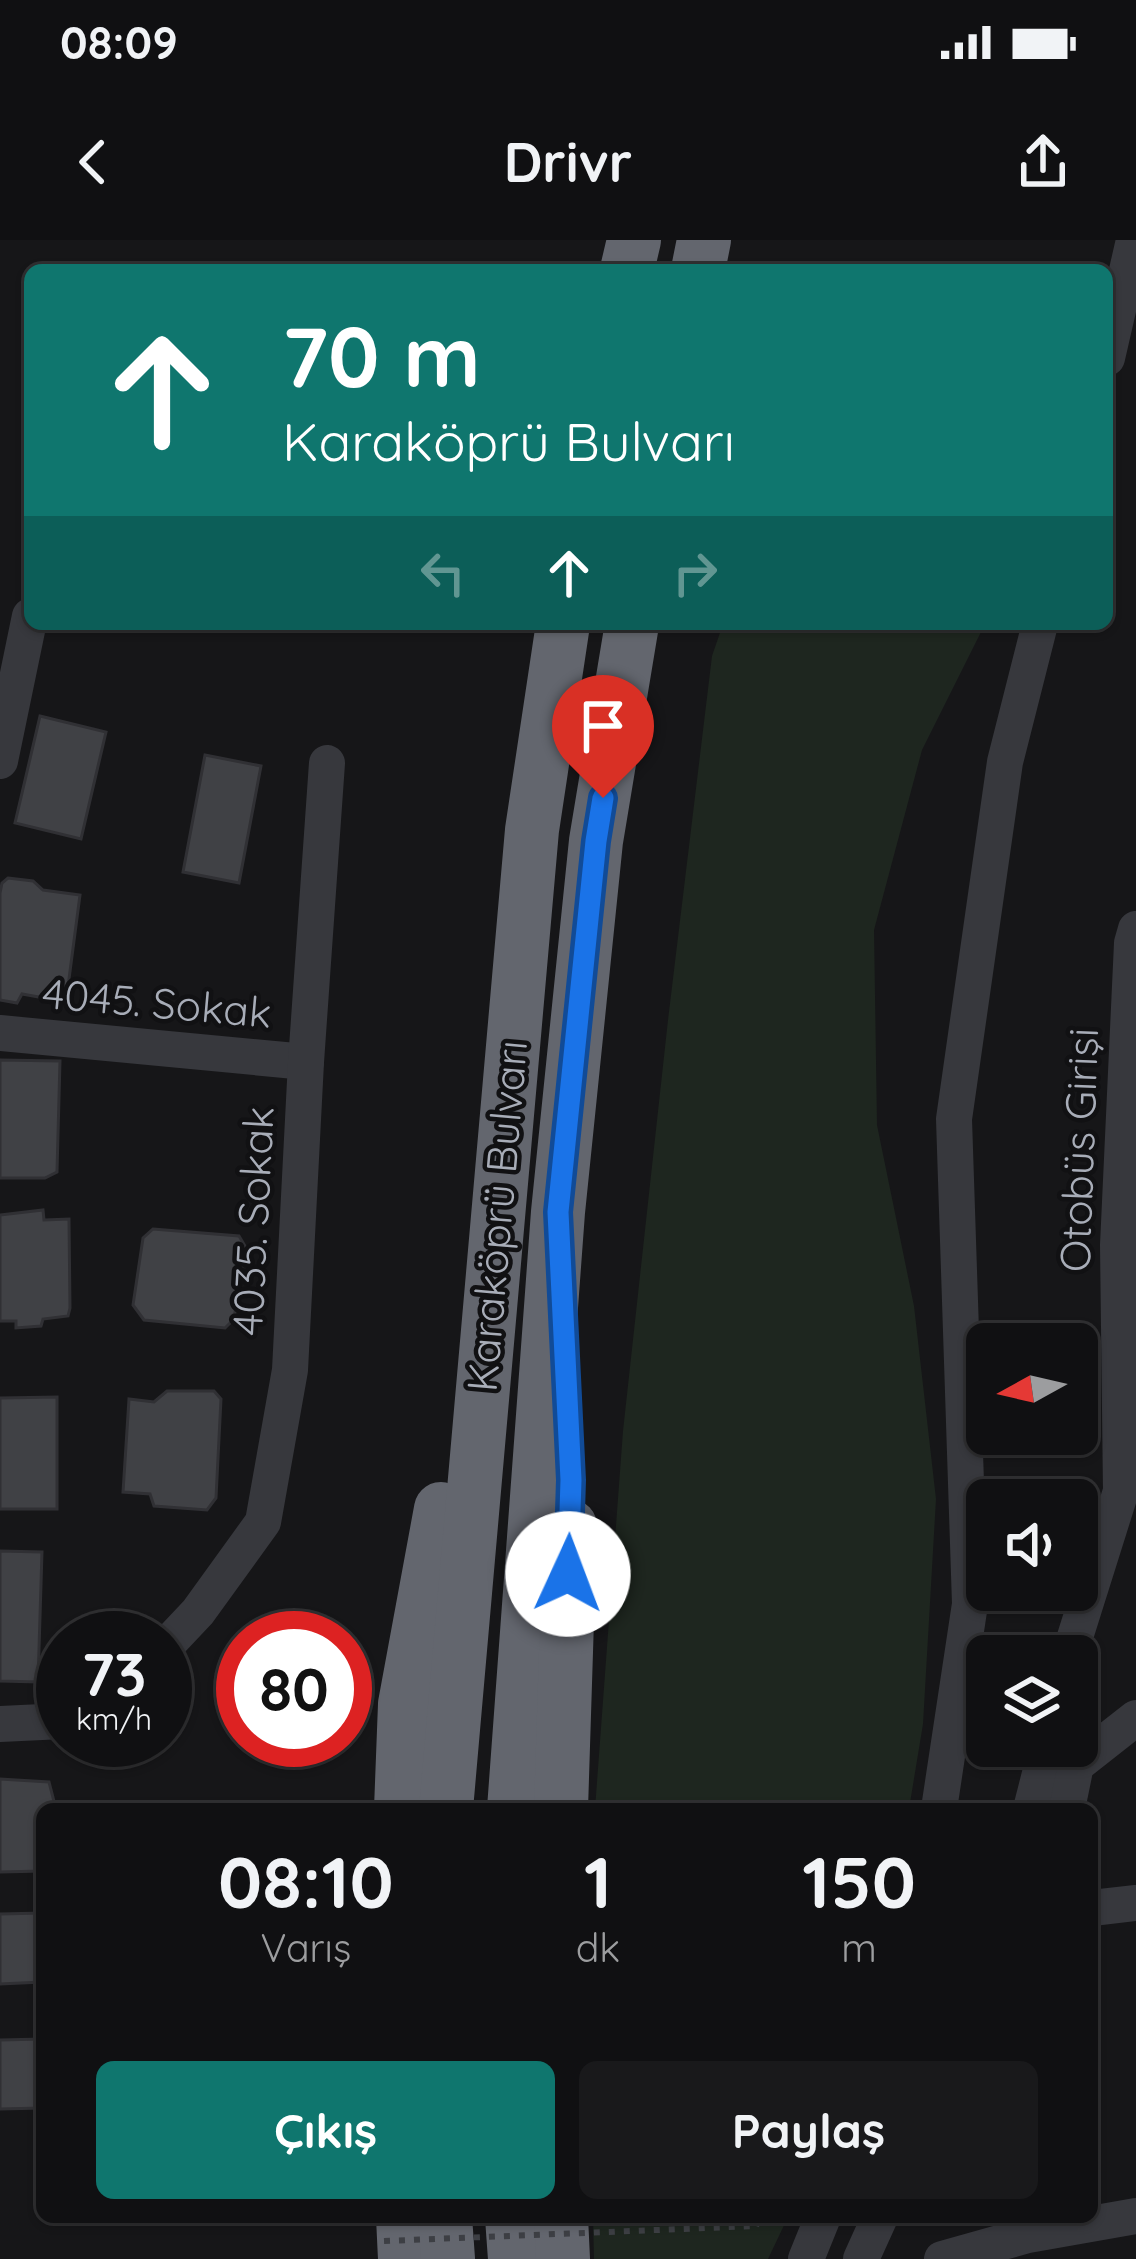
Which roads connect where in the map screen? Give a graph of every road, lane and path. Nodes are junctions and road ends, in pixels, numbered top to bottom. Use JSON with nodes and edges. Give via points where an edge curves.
{"nodes":[{"id":1,"x":1134,"y":240,"type":"edge"},
{"id":2,"x":1113,"y":332,"type":"edge"},
{"id":3,"x":27,"y":630,"type":"edge"},
{"id":4,"x":562,"y":630,"type":"edge"},
{"id":5,"x":631,"y":630,"type":"edge"},
{"id":6,"x":1038,"y":630,"type":"edge"},
{"id":7,"x":0,"y":761,"type":"edge"},
{"id":8,"x":327,"y":764,"type":"dead end"},
{"id":9,"x":1136,"y":929,"type":"edge"},
{"id":10,"x":0,"y":1034,"type":"edge"},
{"id":11,"x":307,"y":1062,"type":"junction"},
{"id":12,"x":498,"y":1200,"type":"junction"},
{"id":13,"x":558,"y":1212,"type":"junction"},
{"id":14,"x":192,"y":1618,"type":"edge"},
{"id":15,"x":1076,"y":1635,"type":"edge"},
{"id":16,"x":1136,"y":1718,"type":"edge"},
{"id":17,"x":36,"y":1722,"type":"edge"},
{"id":18,"x":0,"y":1724,"type":"edge"},
{"id":19,"x":1042,"y":1767,"type":"edge"},
{"id":20,"x":401,"y":1803,"type":"edge"},
{"id":21,"x":447,"y":1803,"type":"edge"},
{"id":22,"x":514,"y":1803,"type":"edge"},
{"id":23,"x":562,"y":1803,"type":"edge"},
{"id":24,"x":940,"y":1803,"type":"edge"},
{"id":25,"x":1033,"y":1803,"type":"edge"},
{"id":26,"x":1068,"y":1803,"type":"edge"},
{"id":27,"x":1136,"y":1903,"type":"edge"},
{"id":28,"x":1098,"y":1907,"type":"edge"},
{"id":29,"x":1136,"y":2216,"type":"edge"},
{"id":30,"x":446,"y":2223,"type":"edge"},
{"id":31,"x":512,"y":2223,"type":"edge"},
{"id":32,"x":560,"y":2223,"type":"edge"},
{"id":33,"x":718,"y":2223,"type":"edge"},
{"id":34,"x":821,"y":2223,"type":"edge"},
{"id":35,"x":877,"y":2223,"type":"edge"},
{"id":36,"x":1096,"y":2223,"type":"edge"},
{"id":37,"x":1098,"y":2223,"type":"edge"},
{"id":38,"x":1028,"y":2235,"type":"junction"},
{"id":39,"x":397,"y":2239,"type":"edge"},
{"id":40,"x":448,"y":2259,"type":"edge"},
{"id":41,"x":515,"y":2259,"type":"edge"},
{"id":42,"x":562,"y":2259,"type":"edge"},
{"id":43,"x":806,"y":2259,"type":"edge"},
{"id":44,"x":861,"y":2259,"type":"edge"},
{"id":45,"x":942,"y":2259,"type":"edge"},
{"id":46,"x":990,"y":2259,"type":"edge"}],
"edges":[{"from":1,"to":2,"type":"street"},
{"from":3,"to":7,"type":"street"},
{"from":4,"to":12,"type":"highway","name":"Karaköprü Bulvarı","via":[[532,830]]},
{"from":5,"to":13,"type":"highway","name":"Karaköprü Bulvarı","via":[[596,841]]},
{"from":6,"to":24,"type":"street","via":[[1005,762],[954,1119],[970,1604]]},
{"from":8,"to":11,"type":"street","name":"4035. Sokak"},
{"from":9,"to":15,"type":"street","name":"Otobüs Girişi","via":[[1118,1244],[1121,1491]]},
{"from":10,"to":11,"type":"street","name":"4045. Sokak"},
{"from":11,"to":14,"type":"street","name":"4035. Sokak","via":[[290,1370],[263,1522]]},
{"from":12,"to":20,"type":"highway","via":[[405,1704]]},
{"from":12,"to":21,"type":"highway","name":"Karaköprü Bulvarı"},
{"from":13,"to":22,"type":"highway","name":"Karaköprü Bulvarı"},
{"from":13,"to":23,"type":"highway","via":[[571,1480]]},
{"from":16,"to":26,"type":"street","via":[[1076,1765]]},
{"from":17,"to":18,"type":"street"},
{"from":19,"to":25,"type":"street"},
{"from":27,"to":28,"type":"street"},
{"from":29,"to":37,"type":"street"},
{"from":30,"to":40,"type":"highway"},
{"from":31,"to":41,"type":"highway"},
{"from":32,"to":42,"type":"highway"},
{"from":33,"to":39,"type":"path","bridge":true},
{"from":34,"to":43,"type":"street"},
{"from":35,"to":44,"type":"street"},
{"from":36,"to":38,"type":"street"},
{"from":38,"to":45,"type":"street"},
{"from":38,"to":46,"type":"street"}]}
